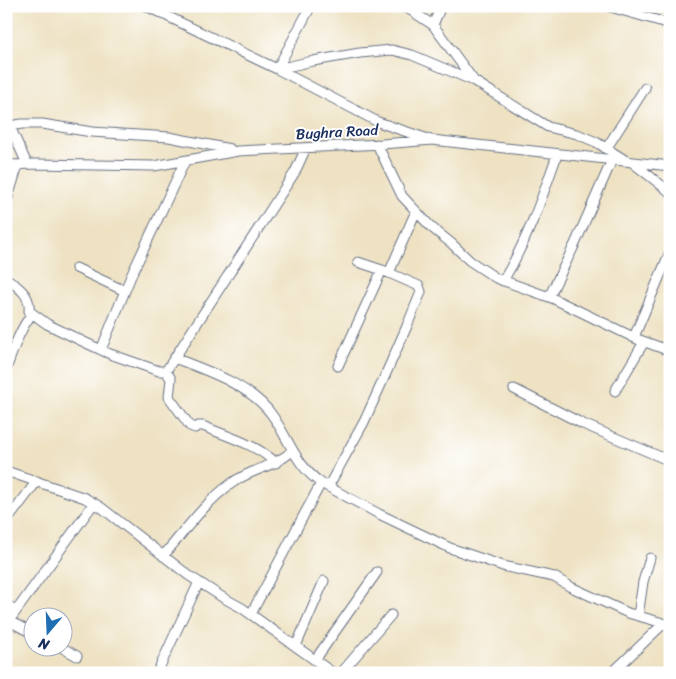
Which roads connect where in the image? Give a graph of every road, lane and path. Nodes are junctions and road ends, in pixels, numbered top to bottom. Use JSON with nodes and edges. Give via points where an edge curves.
{"nodes":[{"id":1,"x":146,"y":6,"type":"edge"},
{"id":2,"x":311,"y":6,"type":"edge"},
{"id":3,"x":404,"y":6,"type":"edge"},
{"id":4,"x":441,"y":6,"type":"edge"},
{"id":5,"x":607,"y":6,"type":"edge"},
{"id":6,"x":670,"y":24,"type":"edge"},
{"id":7,"x":433,"y":25,"type":"junction"},
{"id":8,"x":277,"y":69,"type":"junction"},
{"id":9,"x":474,"y":81,"type":"junction"},
{"id":10,"x":646,"y":88,"type":"dead end"},
{"id":11,"x":8,"y":124,"type":"edge"},
{"id":12,"x":432,"y":140,"type":"junction"},
{"id":13,"x":377,"y":144,"type":"junction"},
{"id":14,"x":306,"y":148,"type":"junction"},
{"id":15,"x":606,"y":149,"type":"junction"},
{"id":16,"x":238,"y":151,"type":"junction"},
{"id":17,"x":557,"y":154,"type":"junction"},
{"id":18,"x":612,"y":160,"type":"junction"},
{"id":19,"x":185,"y":161,"type":"junction"},
{"id":20,"x":630,"y":162,"type":"junction"},
{"id":21,"x":6,"y":165,"type":"edge"},
{"id":22,"x":23,"y":165,"type":"junction"},
{"id":23,"x":670,"y":166,"type":"edge"},
{"id":24,"x":670,"y":192,"type":"edge"},
{"id":25,"x":6,"y":204,"type":"edge"},
{"id":26,"x":416,"y":211,"type":"junction"},
{"id":27,"x":670,"y":252,"type":"edge"},
{"id":28,"x":358,"y":262,"type":"dead end"},
{"id":29,"x":76,"y":268,"type":"dead end"},
{"id":30,"x":385,"y":271,"type":"junction"},
{"id":31,"x":6,"y":278,"type":"edge"},
{"id":32,"x":503,"y":281,"type":"junction"},
{"id":33,"x":125,"y":291,"type":"junction"},
{"id":34,"x":549,"y":297,"type":"junction"},
{"id":35,"x":32,"y":314,"type":"junction"},
{"id":36,"x":634,"y":337,"type":"junction"},
{"id":37,"x":644,"y":342,"type":"junction"},
{"id":38,"x":101,"y":350,"type":"junction"},
{"id":39,"x":670,"y":352,"type":"edge"},
{"id":40,"x":174,"y":358,"type":"junction"},
{"id":41,"x":338,"y":366,"type":"dead end"},
{"id":42,"x":6,"y":369,"type":"edge"},
{"id":43,"x":166,"y":371,"type":"junction"},
{"id":44,"x":514,"y":389,"type":"dead end"},
{"id":45,"x":616,"y":391,"type":"dead end"},
{"id":46,"x":292,"y":451,"type":"junction"},
{"id":47,"x":670,"y":461,"type":"edge"},
{"id":48,"x":276,"y":463,"type":"junction"},
{"id":49,"x":6,"y":470,"type":"edge"},
{"id":50,"x":37,"y":481,"type":"junction"},
{"id":51,"x":324,"y":485,"type":"junction"},
{"id":52,"x":94,"y":503,"type":"junction"},
{"id":53,"x":6,"y":522,"type":"edge"},
{"id":54,"x":163,"y":556,"type":"junction"},
{"id":55,"x":650,"y":558,"type":"dead end"},
{"id":56,"x":377,"y":572,"type":"dead end"},
{"id":57,"x":324,"y":581,"type":"dead end"},
{"id":58,"x":199,"y":582,"type":"junction"},
{"id":59,"x":6,"y":604,"type":"edge"},
{"id":60,"x":16,"y":611,"type":"junction"},
{"id":61,"x":251,"y":614,"type":"junction"},
{"id":62,"x":391,"y":615,"type":"dead end"},
{"id":63,"x":638,"y":616,"type":"junction"},
{"id":64,"x":8,"y":623,"type":"edge"},
{"id":65,"x":667,"y":624,"type":"edge"},
{"id":66,"x":22,"y":629,"type":"edge"},
{"id":67,"x":296,"y":646,"type":"junction"},
{"id":68,"x":72,"y":653,"type":"edge"},
{"id":69,"x":77,"y":656,"type":"dead end"},
{"id":70,"x":315,"y":660,"type":"junction"},
{"id":71,"x":157,"y":673,"type":"edge"},
{"id":72,"x":333,"y":673,"type":"edge"},
{"id":73,"x":341,"y":673,"type":"edge"},
{"id":74,"x":612,"y":673,"type":"edge"}],
"edges":[{"from":1,"to":8,"type":"street"},
{"from":2,"to":8,"type":"street"},
{"from":3,"to":7,"type":"street"},
{"from":4,"to":7,"type":"street"},
{"from":5,"to":6,"type":"street"},
{"from":7,"to":9,"type":"street"},
{"from":8,"to":9,"type":"street","via":[[312,60],[392,50]]},
{"from":8,"to":12,"type":"street","via":[[378,122]]},
{"from":9,"to":15,"type":"street","via":[[542,123],[577,134]]},
{"from":10,"to":15,"type":"street"},
{"from":11,"to":16,"type":"street","via":[[42,124],[169,138]]},
{"from":11,"to":22,"type":"street"},
{"from":12,"to":13,"type":"street","name":"Bughra Road"},
{"from":12,"to":17,"type":"street","name":"Bughra Road"},
{"from":13,"to":14,"type":"street","name":"Bughra Road"},
{"from":13,"to":26,"type":"street","via":[[399,190]]},
{"from":14,"to":16,"type":"street","name":"Bughra Road"},
{"from":14,"to":40,"type":"street","via":[[289,180]]},
{"from":15,"to":20,"type":"street"},
{"from":16,"to":19,"type":"street","name":"Bughra Road"},
{"from":17,"to":18,"type":"street","name":"Bughra Road"},
{"from":17,"to":32,"type":"street","via":[[528,234]]},
{"from":18,"to":20,"type":"street","name":"Bughra Road"},
{"from":18,"to":34,"type":"street"},
{"from":19,"to":22,"type":"street","name":"Bughra Road","via":[[154,166]]},
{"from":19,"to":33,"type":"street"},
{"from":20,"to":23,"type":"street","name":"Bughra Road"},
{"from":20,"to":24,"type":"street"},
{"from":21,"to":22,"type":"street","name":"Bughra Road"},
{"from":22,"to":25,"type":"street"},
{"from":26,"to":30,"type":"street"},
{"from":26,"to":32,"type":"street","via":[[470,261]]},
{"from":27,"to":36,"type":"street"},
{"from":28,"to":30,"type":"street"},
{"from":29,"to":33,"type":"street"},
{"from":30,"to":41,"type":"street"},
{"from":30,"to":51,"type":"street","via":[[414,283],[421,292],[364,422]]},
{"from":31,"to":35,"type":"street","via":[[27,296]]},
{"from":32,"to":34,"type":"street"},
{"from":33,"to":38,"type":"street"},
{"from":34,"to":36,"type":"street"},
{"from":35,"to":38,"type":"street"},
{"from":35,"to":42,"type":"street"},
{"from":36,"to":37,"type":"street"},
{"from":37,"to":39,"type":"street"},
{"from":37,"to":45,"type":"street"},
{"from":38,"to":43,"type":"street"},
{"from":40,"to":43,"type":"street"},
{"from":40,"to":46,"type":"street","via":[[224,379],[263,404]]},
{"from":43,"to":48,"type":"street","via":[[171,379],[169,397],[190,426],[203,426],[239,440],[270,456]]},
{"from":44,"to":47,"type":"street","via":[[583,424]]},
{"from":46,"to":48,"type":"street"},
{"from":46,"to":51,"type":"street","via":[[306,471]]},
{"from":48,"to":54,"type":"street","via":[[233,482],[222,491]]},
{"from":49,"to":50,"type":"street"},
{"from":50,"to":52,"type":"street"},
{"from":50,"to":53,"type":"street"},
{"from":51,"to":61,"type":"street"},
{"from":51,"to":63,"type":"street","via":[[450,548],[503,566],[554,577]]},
{"from":52,"to":54,"type":"street"},
{"from":52,"to":60,"type":"street"},
{"from":54,"to":58,"type":"street"},
{"from":55,"to":63,"type":"street"},
{"from":56,"to":70,"type":"street"},
{"from":57,"to":67,"type":"street"},
{"from":58,"to":61,"type":"street"},
{"from":58,"to":71,"type":"street"},
{"from":59,"to":60,"type":"street"},
{"from":60,"to":64,"type":"street"},
{"from":61,"to":67,"type":"street"},
{"from":62,"to":73,"type":"street"},
{"from":63,"to":65,"type":"street"},
{"from":64,"to":66,"type":"street"},
{"from":65,"to":74,"type":"street"},
{"from":67,"to":70,"type":"street"},
{"from":68,"to":69,"type":"street"},
{"from":70,"to":72,"type":"street"}]}
